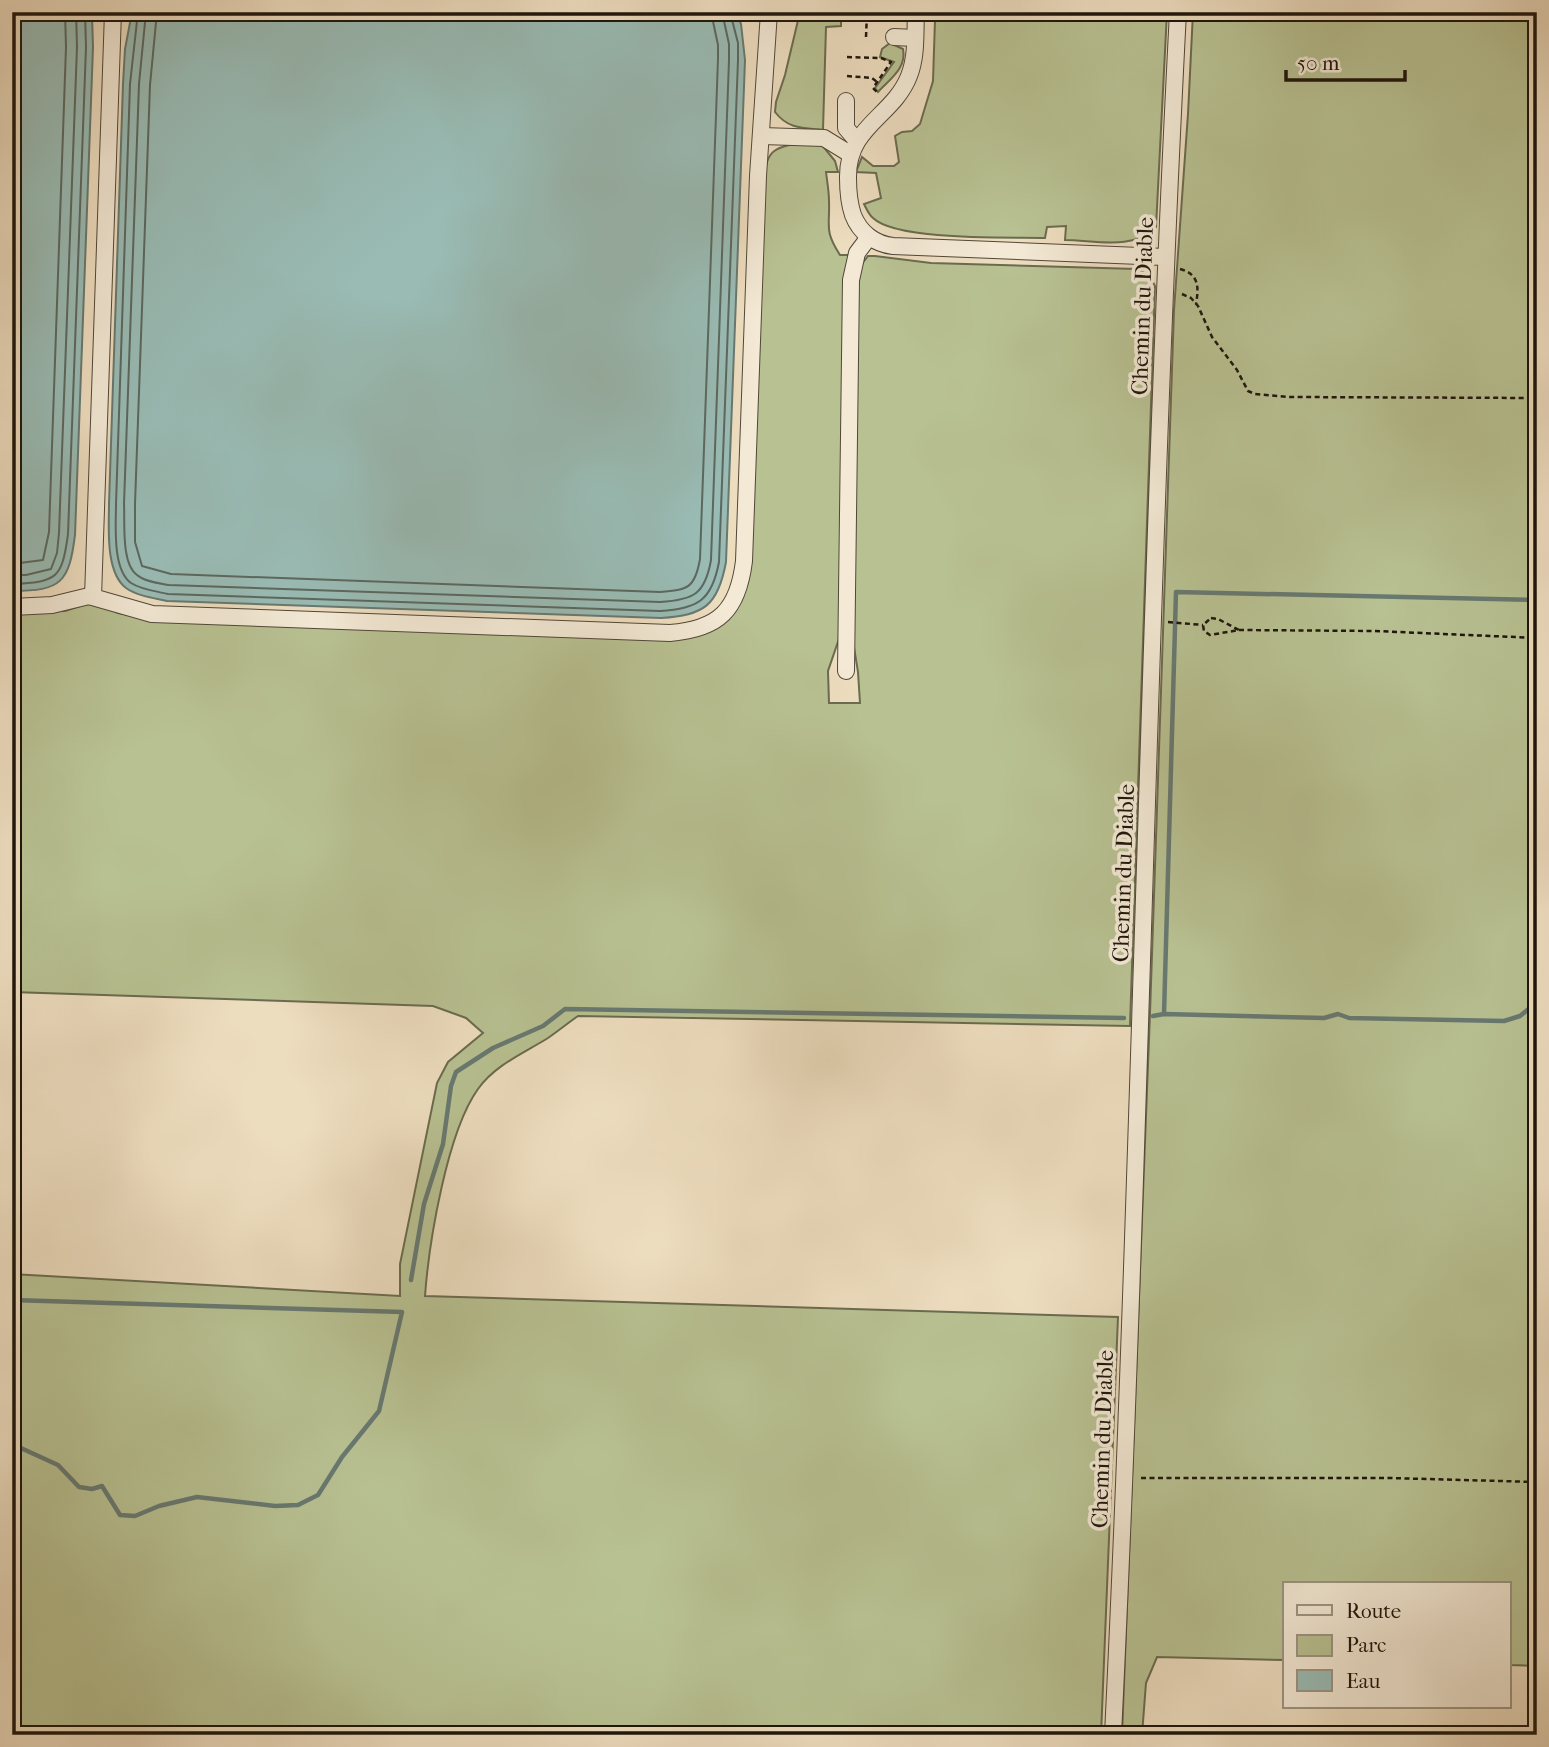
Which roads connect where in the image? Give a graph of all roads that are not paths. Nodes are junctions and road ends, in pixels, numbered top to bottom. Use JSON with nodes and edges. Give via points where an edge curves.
{"nodes":[{"id":1,"x":113,"y":12,"type":"edge"},
{"id":2,"x":916,"y":12,"type":"edge"},
{"id":3,"x":1178,"y":12,"type":"edge"},
{"id":4,"x":767,"y":15,"type":"edge"},
{"id":5,"x":894,"y":37,"type":"dead end"},
{"id":6,"x":915,"y":38,"type":"junction"},
{"id":7,"x":846,"y":101,"type":"dead end"},
{"id":8,"x":761,"y":135,"type":"junction"},
{"id":9,"x":853,"y":147,"type":"junction"},
{"id":10,"x":869,"y":237,"type":"junction"},
{"id":11,"x":1165,"y":261,"type":"junction"},
{"id":12,"x":93,"y":597,"type":"junction"},
{"id":13,"x":12,"y":607,"type":"edge"},
{"id":14,"x":846,"y":671,"type":"dead end"},
{"id":15,"x":1113,"y":1735,"type":"edge"}],
"edges":[{"from":1,"to":12,"type":"street"},
{"from":2,"to":6,"type":"street"},
{"from":3,"to":11,"type":"street","name":"Chemin du Diable"},
{"from":4,"to":8,"type":"street"},
{"from":5,"to":6,"type":"street"},
{"from":6,"to":9,"type":"street","via":[[915,57],[902,90]]},
{"from":7,"to":9,"type":"street","via":[[846,128]]},
{"from":8,"to":9,"type":"street","via":[[824,138]]},
{"from":8,"to":12,"type":"street","via":[[744,561],[738,594],[713,623],[670,633],[152,614]]},
{"from":9,"to":10,"type":"street","via":[[848,195],[855,219]]},
{"from":10,"to":11,"type":"street","via":[[893,246]]},
{"from":10,"to":14,"type":"street","via":[[857,253],[851,280]]},
{"from":11,"to":15,"type":"street","name":"Chemin du Diable"},
{"from":12,"to":13,"type":"street"}]}
